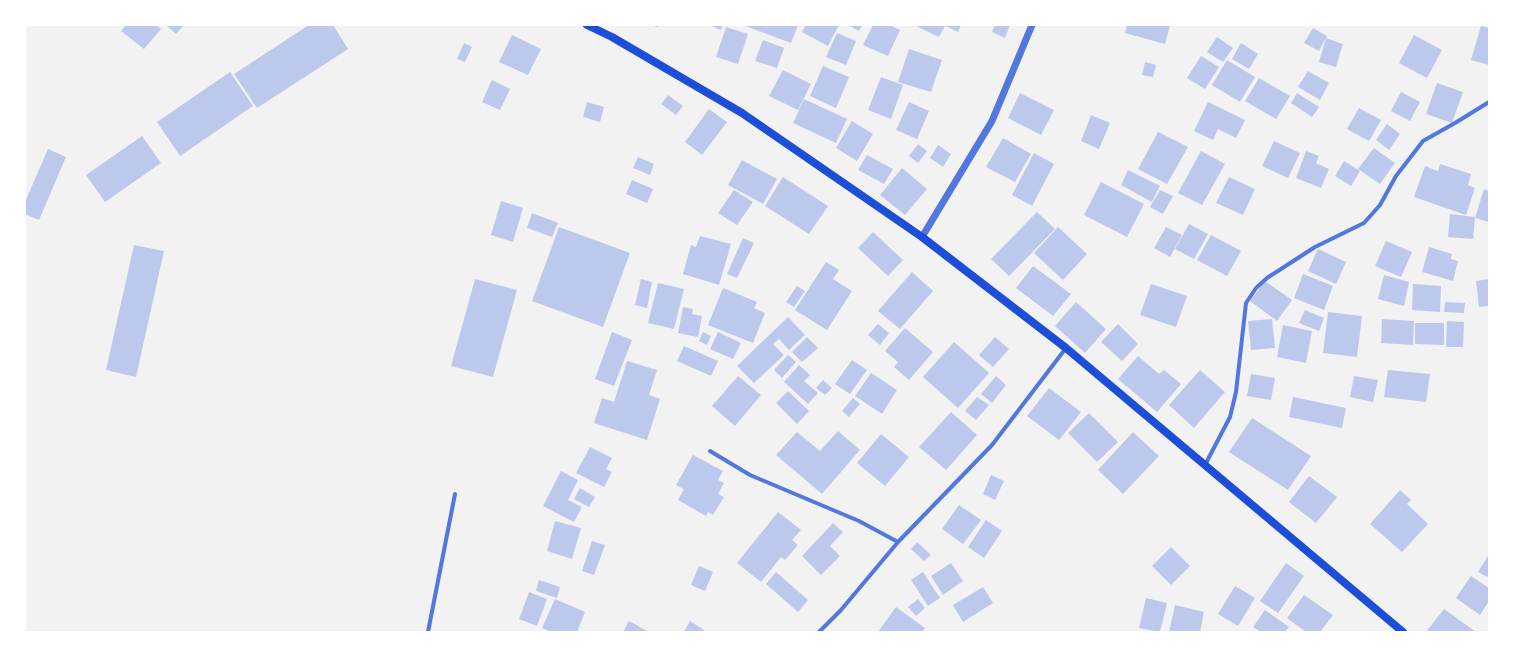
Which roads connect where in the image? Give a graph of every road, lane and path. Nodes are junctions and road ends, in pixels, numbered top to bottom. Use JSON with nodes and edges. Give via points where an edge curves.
{"nodes":[{"id":1,"x":587,"y":25,"type":"edge"},
{"id":2,"x":1032,"y":25,"type":"edge"},
{"id":3,"x":1489,"y":102,"type":"edge"},
{"id":4,"x":922,"y":237,"type":"junction"},
{"id":5,"x":1066,"y":348,"type":"junction"},
{"id":6,"x":710,"y":450,"type":"dead end"},
{"id":7,"x":1205,"y":466,"type":"junction"},
{"id":8,"x":455,"y":494,"type":"dead end"},
{"id":9,"x":898,"y":542,"type":"junction"},
{"id":10,"x":428,"y":632,"type":"edge"},
{"id":11,"x":820,"y":632,"type":"edge"},
{"id":12,"x":1403,"y":632,"type":"edge"}],
"edges":[{"from":1,"to":4,"type":"main road","via":[[742,113]]},
{"from":2,"to":4,"type":"street","via":[[992,121]]},
{"from":3,"to":7,"type":"street","via":[[1423,141],[1396,176],[1380,205],[1364,223],[1315,247],[1256,288],[1246,303],[1236,392],[1230,417]]},
{"from":4,"to":5,"type":"main road"},
{"from":5,"to":7,"type":"main road"},
{"from":5,"to":9,"type":"street","via":[[992,445]]},
{"from":6,"to":9,"type":"street","via":[[750,474],[860,521]]},
{"from":7,"to":12,"type":"main road"},
{"from":8,"to":10,"type":"street"},
{"from":9,"to":11,"type":"street"}]}
